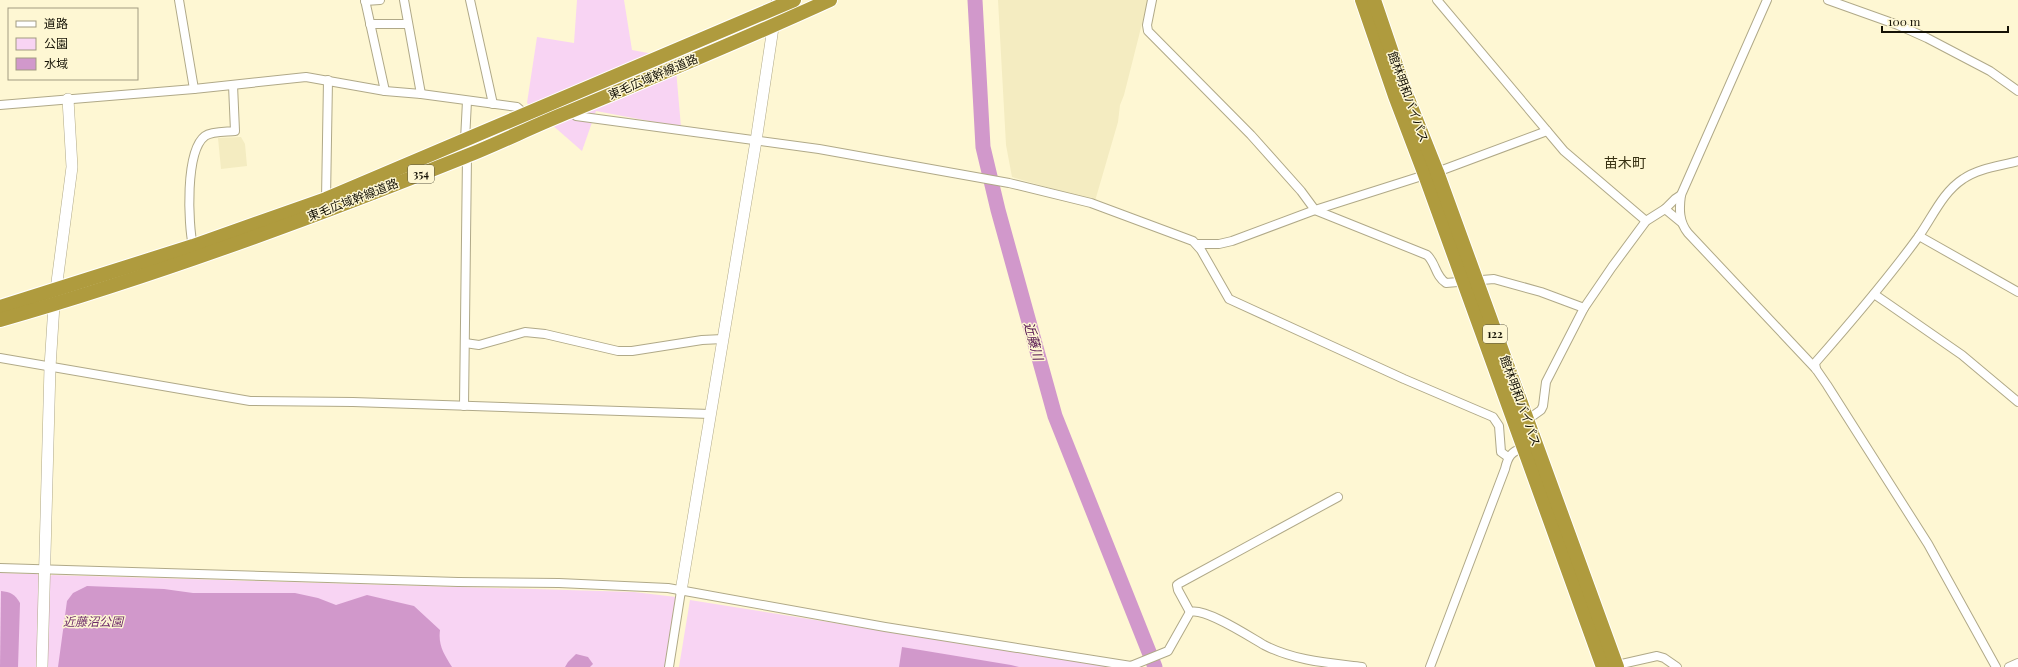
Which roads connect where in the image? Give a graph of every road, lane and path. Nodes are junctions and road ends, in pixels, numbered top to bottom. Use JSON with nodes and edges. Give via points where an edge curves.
{"nodes":[{"id":1,"x":179,"y":0,"type":"edge"},
{"id":2,"x":365,"y":0,"type":"edge"},
{"id":3,"x":380,"y":0,"type":"edge"},
{"id":4,"x":404,"y":0,"type":"edge"},
{"id":5,"x":470,"y":0,"type":"edge"},
{"id":6,"x":794,"y":0,"type":"edge"},
{"id":7,"x":830,"y":0,"type":"edge"},
{"id":8,"x":1152,"y":0,"type":"edge"},
{"id":9,"x":1362,"y":0,"type":"edge"},
{"id":10,"x":1374,"y":0,"type":"edge"},
{"id":11,"x":1437,"y":0,"type":"edge"},
{"id":12,"x":1767,"y":0,"type":"edge"},
{"id":13,"x":1828,"y":0,"type":"edge"},
{"id":14,"x":777,"y":4,"type":"edge"},
{"id":15,"x":370,"y":24,"type":"junction"},
{"id":16,"x":408,"y":24,"type":"junction"},
{"id":17,"x":774,"y":26,"type":"junction"},
{"id":18,"x":328,"y":80,"type":"junction"},
{"id":19,"x":232,"y":85,"type":"junction"},
{"id":20,"x":194,"y":89,"type":"junction"},
{"id":21,"x":385,"y":91,"type":"junction"},
{"id":22,"x":2018,"y":91,"type":"edge"},
{"id":23,"x":421,"y":94,"type":"junction"},
{"id":24,"x":68,"y":100,"type":"junction"},
{"id":25,"x":467,"y":101,"type":"junction"},
{"id":26,"x":493,"y":104,"type":"junction"},
{"id":27,"x":0,"y":105,"type":"edge"},
{"id":28,"x":571,"y":111,"type":"junction"},
{"id":29,"x":526,"y":115,"type":"junction"},
{"id":30,"x":1546,"y":131,"type":"junction"},
{"id":31,"x":465,"y":140,"type":"junction"},
{"id":32,"x":756,"y":141,"type":"junction"},
{"id":33,"x":467,"y":156,"type":"junction"},
{"id":34,"x":2018,"y":160,"type":"edge"},
{"id":35,"x":1431,"y":174,"type":"junction"},
{"id":36,"x":1681,"y":195,"type":"junction"},
{"id":37,"x":326,"y":199,"type":"junction"},
{"id":38,"x":1666,"y":209,"type":"junction"},
{"id":39,"x":1315,"y":210,"type":"junction"},
{"id":40,"x":1646,"y":221,"type":"junction"},
{"id":41,"x":1682,"y":223,"type":"junction"},
{"id":42,"x":1919,"y":236,"type":"junction"},
{"id":43,"x":1197,"y":244,"type":"junction"},
{"id":44,"x":193,"y":246,"type":"junction"},
{"id":45,"x":1469,"y":281,"type":"junction"},
{"id":46,"x":56,"y":290,"type":"junction"},
{"id":47,"x":2018,"y":292,"type":"edge"},
{"id":48,"x":1874,"y":294,"type":"junction"},
{"id":49,"x":54,"y":305,"type":"junction"},
{"id":50,"x":0,"y":307,"type":"edge"},
{"id":51,"x":1584,"y":308,"type":"junction"},
{"id":52,"x":0,"y":320,"type":"edge"},
{"id":53,"x":723,"y":339,"type":"junction"},
{"id":54,"x":465,"y":343,"type":"junction"},
{"id":55,"x":0,"y":358,"type":"edge"},
{"id":56,"x":50,"y":367,"type":"junction"},
{"id":57,"x":1816,"y":369,"type":"junction"},
{"id":58,"x":2018,"y":402,"type":"edge"},
{"id":59,"x":464,"y":406,"type":"junction"},
{"id":60,"x":710,"y":414,"type":"junction"},
{"id":61,"x":1527,"y":420,"type":"junction"},
{"id":62,"x":1524,"y":447,"type":"junction"},
{"id":63,"x":1508,"y":457,"type":"junction"},
{"id":64,"x":1338,"y":497,"type":"dead end"},
{"id":65,"x":0,"y":568,"type":"edge"},
{"id":66,"x":44,"y":570,"type":"junction"},
{"id":67,"x":682,"y":591,"type":"junction"},
{"id":68,"x":1190,"y":612,"type":"junction"},
{"id":69,"x":2018,"y":663,"type":"edge"},
{"id":70,"x":42,"y":667,"type":"edge"},
{"id":71,"x":670,"y":667,"type":"edge"},
{"id":72,"x":1362,"y":667,"type":"edge"},
{"id":73,"x":1430,"y":667,"type":"edge"},
{"id":74,"x":1612,"y":667,"type":"edge"},
{"id":75,"x":1677,"y":667,"type":"edge"},
{"id":76,"x":1996,"y":667,"type":"edge"},
{"id":77,"x":2009,"y":667,"type":"edge"}],
"edges":[{"from":1,"to":20,"type":"street"},
{"from":2,"to":3,"type":"street"},
{"from":2,"to":15,"type":"street"},
{"from":4,"to":16,"type":"street"},
{"from":5,"to":26,"type":"street"},
{"from":6,"to":14,"type":"highway","name":"東毛広域幹線道路","number":"354"},
{"from":7,"to":17,"type":"highway","name":"東毛広域幹線道路","number":"354"},
{"from":8,"to":39,"type":"street","via":[[1146,25],[1148,31],[1251,135]]},
{"from":9,"to":35,"type":"highway","name":"館林明和バイパス","number":"122","via":[[1395,96]]},
{"from":10,"to":35,"type":"highway","name":"館林明和バイパス","number":"122"},
{"from":11,"to":30,"type":"street"},
{"from":12,"to":36,"type":"street"},
{"from":13,"to":22,"type":"street","via":[[1927,38],[1990,71]]},
{"from":14,"to":17,"type":"street"},
{"from":14,"to":29,"type":"highway","name":"東毛広域幹線道路","number":"354"},
{"from":15,"to":16,"type":"street"},
{"from":15,"to":21,"type":"street"},
{"from":16,"to":23,"type":"street"},
{"from":17,"to":28,"type":"highway","name":"東毛広域幹線道路","number":"354"},
{"from":17,"to":32,"type":"street"},
{"from":18,"to":19,"type":"street","via":[[306,77]]},
{"from":18,"to":21,"type":"street"},
{"from":18,"to":37,"type":"street"},
{"from":19,"to":20,"type":"street"},
{"from":19,"to":44,"type":"street","via":[[236,131],[204,136],[190,178],[188,213]]},
{"from":20,"to":24,"type":"street"},
{"from":21,"to":23,"type":"street"},
{"from":23,"to":25,"type":"street"},
{"from":24,"to":27,"type":"street"},
{"from":24,"to":46,"type":"street","via":[[72,167]]},
{"from":25,"to":26,"type":"street"},
{"from":25,"to":31,"type":"street"},
{"from":26,"to":29,"type":"street","via":[[517,107]]},
{"from":28,"to":32,"type":"street","via":[[576,116]]},
{"from":28,"to":33,"type":"highway","name":"東毛広域幹線道路","number":"354"},
{"from":29,"to":31,"type":"highway","name":"東毛広域幹線道路","number":"354"},
{"from":30,"to":35,"type":"street"},
{"from":30,"to":40,"type":"street","via":[[1564,151]]},
{"from":31,"to":37,"type":"highway","name":"東毛広域幹線道路","number":"354"},
{"from":32,"to":43,"type":"street","via":[[834,151],[1006,183],[1091,203]]},
{"from":32,"to":53,"type":"street"},
{"from":33,"to":49,"type":"highway","name":"東毛広域幹線道路","number":"354","via":[[326,212]]},
{"from":33,"to":54,"type":"street"},
{"from":34,"to":42,"type":"street","via":[[1964,178],[1947,193]]},
{"from":35,"to":39,"type":"street"},
{"from":35,"to":45,"type":"highway","name":"館林明和バイパス","number":"122"},
{"from":36,"to":38,"type":"street"},
{"from":36,"to":41,"type":"street"},
{"from":37,"to":44,"type":"highway","name":"東毛広域幹線道路","number":"354"},
{"from":38,"to":40,"type":"street"},
{"from":38,"to":41,"type":"street"},
{"from":39,"to":43,"type":"street","via":[[1232,241]]},
{"from":39,"to":45,"type":"street","via":[[1422,252],[1430,258],[1442,280],[1450,283]]},
{"from":40,"to":51,"type":"street"},
{"from":41,"to":57,"type":"street","via":[[1688,233]]},
{"from":42,"to":47,"type":"street"},
{"from":42,"to":48,"type":"street"},
{"from":43,"to":63,"type":"street","via":[[1229,299],[1493,417],[1499,426],[1502,452]]},
{"from":44,"to":46,"type":"highway","name":"東毛広域幹線道路","number":"354"},
{"from":45,"to":51,"type":"street","via":[[1494,279],[1541,292]]},
{"from":45,"to":61,"type":"highway","name":"館林明和バイパス","number":"122"},
{"from":45,"to":62,"type":"highway","name":"館林明和バイパス","number":"122"},
{"from":46,"to":49,"type":"street"},
{"from":46,"to":50,"type":"highway","name":"東毛広域幹線道路","number":"354"},
{"from":48,"to":57,"type":"street","via":[[1815,363]]},
{"from":48,"to":58,"type":"street","via":[[1962,355]]},
{"from":49,"to":52,"type":"highway","name":"東毛広域幹線道路","number":"354"},
{"from":49,"to":56,"type":"street"},
{"from":51,"to":61,"type":"street","via":[[1546,382],[1543,406],[1538,414]]},
{"from":53,"to":54,"type":"street","via":[[632,351],[618,351],[545,334],[525,332],[479,345]]},
{"from":53,"to":60,"type":"street"},
{"from":54,"to":59,"type":"street"},
{"from":55,"to":56,"type":"street"},
{"from":56,"to":59,"type":"street","via":[[250,401]]},
{"from":56,"to":66,"type":"street"},
{"from":57,"to":76,"type":"street","via":[[1928,544]]},
{"from":59,"to":60,"type":"street"},
{"from":60,"to":67,"type":"street"},
{"from":61,"to":74,"type":"highway","name":"館林明和バイパス","number":"122"},
{"from":62,"to":63,"type":"street","via":[[1515,450]]},
{"from":62,"to":74,"type":"highway","name":"館林明和バイパス","number":"122"},
{"from":63,"to":73,"type":"street"},
{"from":64,"to":68,"type":"street","via":[[1180,583],[1178,590]]},
{"from":65,"to":66,"type":"street"},
{"from":66,"to":67,"type":"street","via":[[559,583],[668,588]]},
{"from":66,"to":70,"type":"street"},
{"from":67,"to":68,"type":"street","via":[[893,628],[1134,665],[1168,651]]},
{"from":67,"to":71,"type":"street"},
{"from":68,"to":72,"type":"street","via":[[1197,611],[1222,621],[1292,656],[1309,661]]},
{"from":69,"to":77,"type":"street"},
{"from":74,"to":75,"type":"street","via":[[1658,656]]}]}
